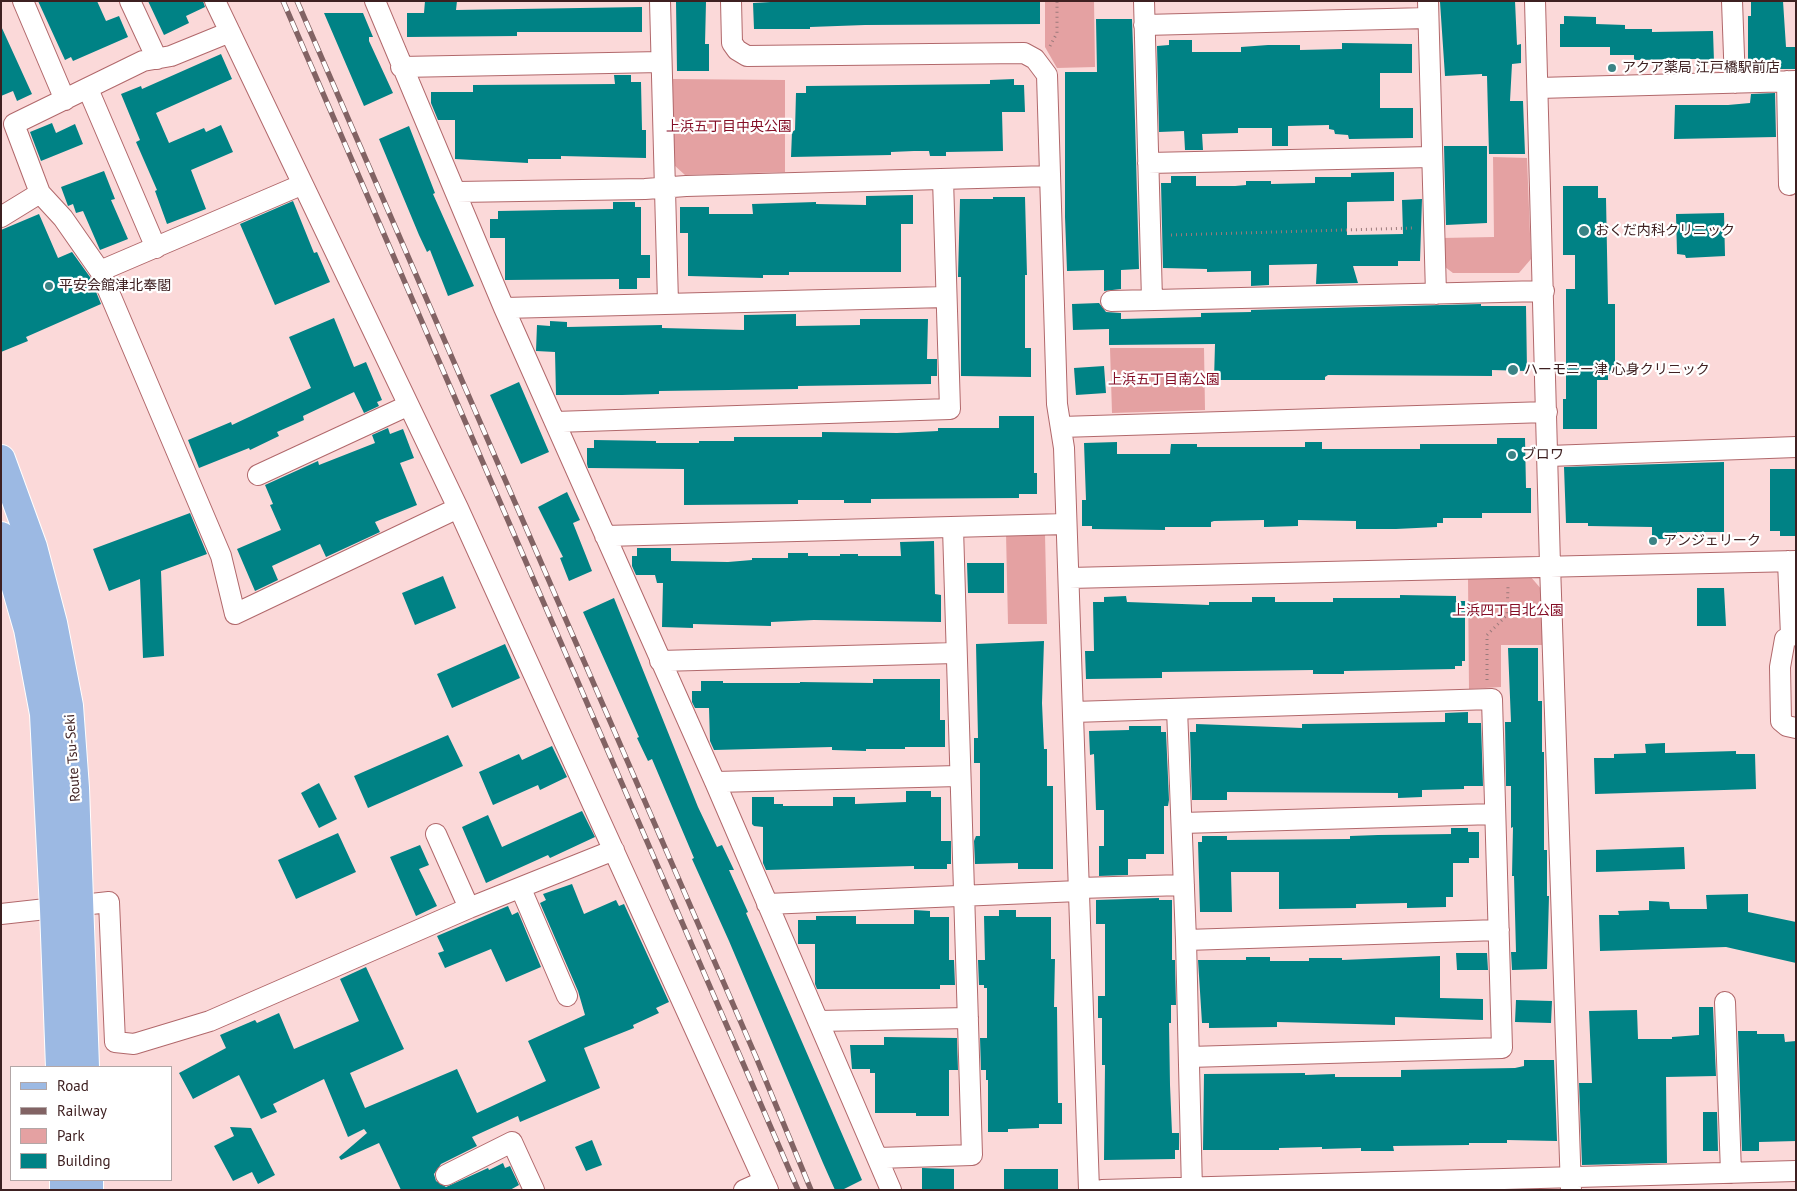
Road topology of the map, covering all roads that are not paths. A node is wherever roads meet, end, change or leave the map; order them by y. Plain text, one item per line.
1 (23, 1) edge
2 (130, 1) edge
3 (215, 1) edge
4 (375, 1) edge
5 (660, 1) edge
6 (731, 1) edge
7 (1144, 1) edge
8 (1535, 1) edge
9 (1732, 1) edge
10 (1428, 10) edge
11 (1144, 25) junction
12 (230, 32) junction
13 (157, 59) junction
14 (661, 62) junction
15 (401, 67) junction
16 (1791, 81) edge
17 (1735, 83) junction
18 (1538, 88) junction
19 (88, 89) junction
20 (66, 100) junction
21 (1432, 157) junction
22 (1148, 163) junction
23 (1050, 176) junction
24 (943, 179) junction
25 (301, 184) junction
26 (1789, 185) dead end
27 (665, 187) junction
28 (457, 192) junction
29 (40, 193) junction
30 (1, 217) edge
31 (156, 248) junction
32 (100, 271) junction
33 (1544, 291) junction
34 (1436, 294) junction
35 (946, 297) junction
36 (1152, 300) junction
37 (1110, 301) dead end
38 (668, 303) junction
39 (504, 308) junction
40 (408, 406) junction
41 (1547, 412) junction
42 (555, 422) junction
43 (1061, 427) junction
44 (1796, 447) edge
45 (1548, 456) junction
46 (1, 459) edge
47 (258, 475) dead end
48 (458, 508) junction
49 (1066, 524) junction
50 (953, 528) junction
51 (1, 536) edge
52 (605, 536) junction
53 (1792, 561) edge
54 (1550, 565) junction
55 (1069, 578) junction
56 (955, 653) junction
57 (660, 661) junction
58 (1177, 709) junction
59 (1073, 712) junction
60 (1796, 728) edge
61 (959, 776) junction
62 (715, 782) junction
63 (1494, 814) junction
64 (1182, 822) junction
65 (436, 834) dead end
66 (614, 850) junction
67 (1184, 885) junction
68 (521, 889) junction
69 (1079, 889) junction
70 (964, 896) junction
71 (767, 904) junction
72 (67, 907) junction
73 (469, 908) junction
74 (1, 914) edge
75 (1499, 930) junction
76 (1186, 940) junction
77 (567, 996) dead end
78 (1725, 1002) dead end
79 (968, 1018) junction
80 (818, 1021) junction
81 (1189, 1056) junction
82 (60, 1066) edge
83 (85, 1066) edge
84 (878, 1158) junction
85 (1796, 1171) edge
86 (1731, 1173) junction
87 (446, 1175) dead end
88 (1571, 1184) edge
89 (766, 1185) edge
90 (1192, 1189) edge
91 (534, 1190) edge
92 (744, 1190) edge
93 (890, 1190) edge
94 (1089, 1190) edge
95 (1102, 1190) edge

1 - 20 street
2 - 13 street
3 - 12 street
4 - 15 street
5 - 14 street
6 - 23 street
7 - 11 street
8 - 18 street
9 - 17 street
10 - 11 street
10 - 21 street
11 - 22 street
12 - 13 street
12 - 25 street
13 - 19 street
14 - 15 street
14 - 27 street
15 - 28 street
16 - 17 street
16 - 26 street
17 - 18 street
18 - 33 street
19 - 20 street
19 - 31 street
20 - 29 street
21 - 22 street
21 - 34 street
22 - 36 street
23 - 24 street
23 - 43 street
24 - 27 street
24 - 35 street
25 - 31 street
25 - 40 street
27 - 28 street
27 - 38 street
28 - 39 street
29 - 30 street
29 - 32 street
31 - 32 street
32 - 48 street
33 - 34 street
33 - 41 street
34 - 36 street
35 - 38 street
35 - 42 street
36 - 37 street
38 - 39 street
39 - 42 street
40 - 47 street
40 - 48 street
41 - 43 street
41 - 45 street
42 - 52 street
43 - 49 street
44 - 45 street
45 - 54 street
46 - 72 main road, Route Tsu-Seki
48 - 66 street
49 - 50 street
49 - 55 street
50 - 52 street
50 - 56 street
51 - 72 main road, Route Tsu-Seki
52 - 57 street
53 - 54 street
53 - 60 street
54 - 55 street
54 - 88 street
55 - 59 street
56 - 57 street
56 - 61 street
57 - 62 street
58 - 59 street
58 - 63 street
58 - 64 street
59 - 69 street
61 - 62 street
61 - 70 street
62 - 71 street
63 - 64 street
63 - 75 street
64 - 67 street
65 - 73 street
66 - 68 street
66 - 89 street
67 - 69 street
67 - 76 street
68 - 73 street
68 - 77 street
69 - 70 street
69 - 94 street
70 - 71 street
70 - 79 street
71 - 80 street
72 - 73 street
72 - 74 street
72 - 82 main road, Route Tsu-Seki
72 - 83 main road, Route Tsu-Seki
75 - 76 street
75 - 81 street
76 - 81 street
78 - 86 street
79 - 80 street
79 - 84 street
80 - 84 street
81 - 90 street
84 - 93 street
85 - 86 street
86 - 88 street
87 - 91 street
88 - 90 street
89 - 92 street
90 - 95 street

